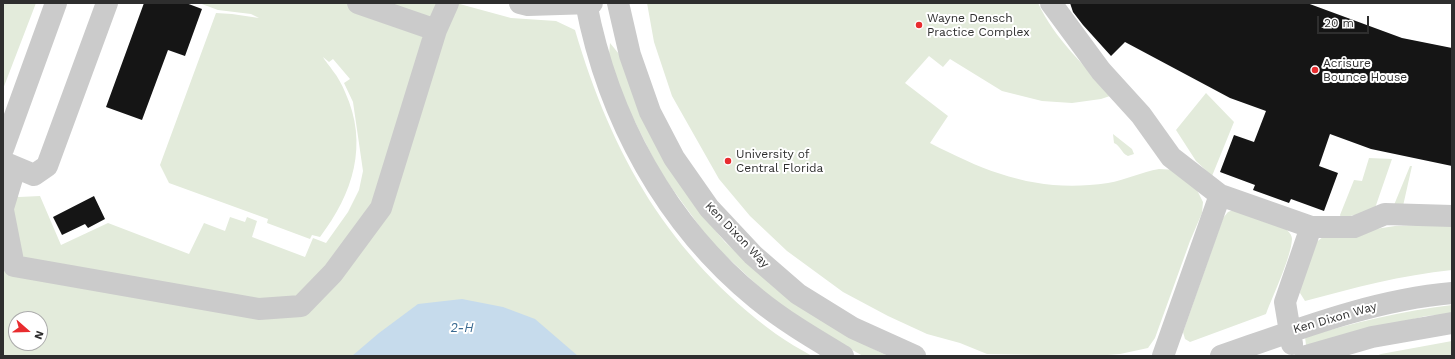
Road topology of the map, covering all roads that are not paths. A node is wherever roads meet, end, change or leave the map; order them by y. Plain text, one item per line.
1 (56, 3) edge
2 (107, 3) edge
3 (358, 3) edge
4 (448, 3) edge
5 (520, 3) edge
6 (588, 3) edge
7 (618, 3) edge
8 (1052, 3) edge
9 (436, 30) junction
10 (3, 149) edge
11 (9, 165) edge
12 (1220, 195) junction
13 (3, 209) edge
14 (1452, 216) edge
15 (1311, 227) junction
16 (1452, 293) edge
17 (1452, 323) edge
18 (1290, 331) junction
19 (843, 356) edge
20 (914, 356) edge
21 (1163, 356) edge
22 (1221, 356) edge
23 (1295, 356) edge
24 (1306, 356) edge

1 - 10 street
2 - 11 street
3 - 9 street
4 - 9 street
5 - 6 street
6 - 19 street
7 - 20 street, Ken Dixon Way
8 - 12 street
9 - 13 street
11 - 13 street
12 - 15 street
12 - 21 street
14 - 15 street
15 - 18 street
16 - 18 street, Ken Dixon Way
17 - 24 street
18 - 22 street, Ken Dixon Way
18 - 23 street

